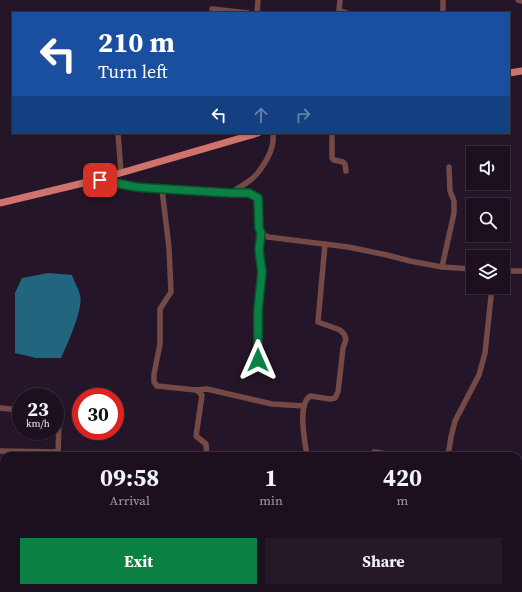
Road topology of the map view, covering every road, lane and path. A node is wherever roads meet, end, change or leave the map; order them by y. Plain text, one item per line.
1 (258, 0) edge
2 (340, 0) edge
3 (443, 0) edge
4 (518, 0) edge
5 (522, 1) edge
6 (212, 9) dead end
7 (239, 12) edge
8 (258, 12) edge
9 (343, 12) edge
10 (444, 12) edge
11 (522, 71) edge
12 (510, 73) edge
13 (118, 134) edge
14 (255, 134) edge
15 (273, 134) edge
16 (332, 134) edge
17 (449, 167) dead end
18 (346, 171) dead end
19 (121, 173) junction
20 (100, 180) junction
21 (162, 189) junction
22 (230, 193) junction
23 (0, 203) edge
24 (261, 233) junction
25 (325, 244) junction
26 (442, 267) junction
27 (466, 269) edge
28 (510, 271) edge
29 (522, 271) edge
30 (491, 294) edge
31 (258, 360) dead end
32 (196, 390) junction
33 (304, 406) junction
34 (0, 408) edge
35 (12, 409) edge
36 (58, 440) edge
37 (0, 451) edge
38 (19, 452) edge
39 (58, 452) edge
40 (207, 452) edge
41 (307, 452) edge
42 (448, 452) edge

1 - 8 street
2 - 9 street
3 - 10 street
4 - 5 street
6 - 7 street
11 - 12 main road
13 - 19 street
14 - 19 main road
15 - 22 street
16 - 18 street
17 - 26 street
19 - 20 main road
20 - 21 street
20 - 23 main road
21 - 22 street
21 - 32 street
22 - 24 street
24 - 25 street
24 - 31 street
25 - 26 street
25 - 33 street
26 - 27 street
28 - 29 street
30 - 42 street
32 - 33 street
32 - 40 street
33 - 41 street
34 - 35 street
36 - 39 street
37 - 38 street

